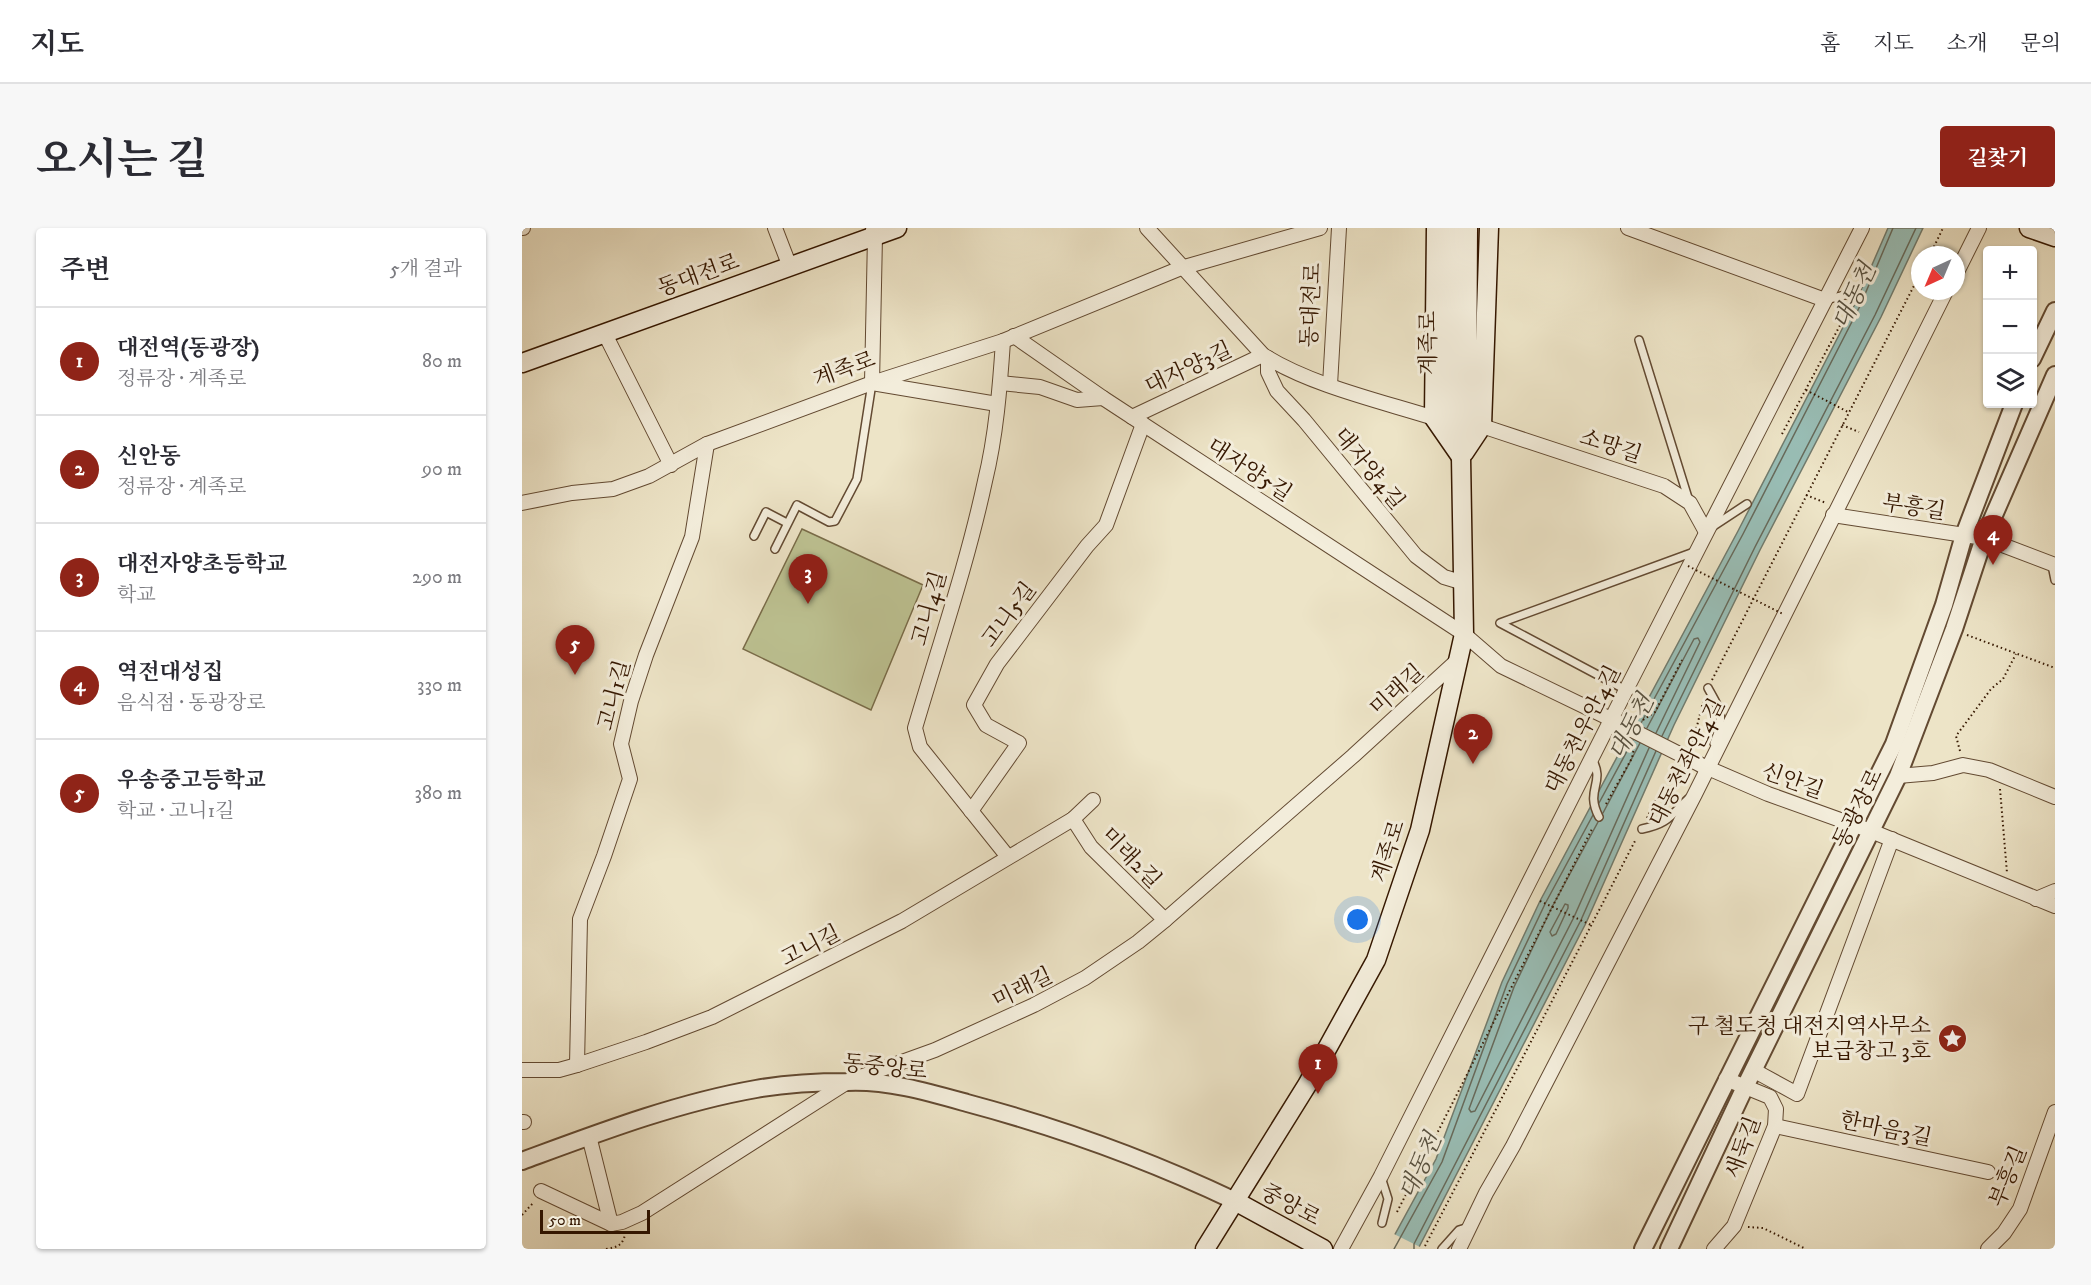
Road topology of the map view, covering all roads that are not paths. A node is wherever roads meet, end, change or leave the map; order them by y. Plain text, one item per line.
1 (775, 228) edge
2 (897, 228) edge
3 (1147, 228) edge
4 (1320, 228) edge
5 (1339, 228) edge
6 (1436, 228) edge
7 (1450, 228) edge
8 (1468, 228) edge
9 (1489, 228) edge
10 (1628, 228) edge
11 (1862, 228) edge
12 (1979, 228) edge
13 (2029, 228) edge
14 (874, 232) edge
15 (2055, 237) edge
16 (1973, 243) junction
17 (1965, 250) edge
18 (1965, 258) edge
19 (790, 267) junction
20 (1181, 268) junction
21 (1857, 292) dead end
22 (1825, 300) junction
23 (1942, 300) edge
24 (2055, 311) edge
25 (605, 334) junction
26 (1009, 338) junction
27 (1639, 340) dead end
28 (2034, 354) edge
29 (1265, 357) junction
30 (522, 363) edge
31 (2055, 375) edge
32 (872, 382) junction
33 (1000, 383) junction
34 (1330, 385) junction
35 (1103, 398) junction
36 (997, 404) junction
37 (2012, 408) edge
38 (1434, 418) junction
39 (1137, 420) junction
40 (1482, 426) junction
41 (707, 444) junction
42 (1461, 457) junction
43 (670, 465) junction
44 (522, 503) edge
45 (1690, 503) junction
46 (1747, 504) dead end
47 (1833, 515) junction
48 (787, 523) junction
49 (1707, 531) junction
50 (1964, 535) junction
51 (754, 536) dead end
52 (1984, 538) junction
53 (775, 549) dead end
54 (1696, 551) junction
55 (2053, 564) edge
56 (2055, 580) edge
57 (1464, 583) junction
58 (1464, 634) junction
59 (1459, 659) junction
60 (1708, 688) road end
61 (1626, 690) junction
62 (1616, 721) junction
63 (1591, 757) junction
64 (1704, 767) junction
65 (1899, 776) junction
66 (1695, 794) junction
67 (2055, 797) edge
68 (1093, 800) dead end
69 (971, 811) junction
70 (1599, 816) road end
71 (1073, 819) junction
72 (1854, 825) junction
73 (1642, 829) road end
74 (1871, 831) junction
75 (1892, 839) junction
76 (1008, 857) junction
77 (2055, 891) edge
78 (2036, 899) junction
79 (2055, 906) edge
80 (1165, 920) junction
81 (577, 1065) junction
82 (522, 1070) edge
83 (1753, 1070) junction
84 (1726, 1079) junction
85 (849, 1081) junction
86 (1745, 1087) junction
87 (2055, 1112) edge
88 (1775, 1126) junction
89 (589, 1136) junction
90 (522, 1161) edge
91 (1988, 1172) dead end
92 (1381, 1176) junction
93 (541, 1191) road end
94 (1235, 1201) junction
95 (1382, 1223) dead end
96 (611, 1224) junction
97 (1469, 1227) junction
98 (1205, 1249) edge
99 (1323, 1249) edge
100 (1341, 1249) edge
101 (1442, 1249) edge
102 (1459, 1249) edge
103 (1643, 1249) edge
104 (1670, 1249) edge
105 (1714, 1249) edge
106 (1988, 1249) edge

1 - 19 street
2 - 14 main road, 동대전로
3 - 20 street
4 - 20 street, 계족로
5 - 34 street, 동대전로
6 - 38 main road
7 - 42 main road, 계족로
8 - 42 main road, 계족로
9 - 40 main road
10 - 22 street
11 - 22 street, 대동천우안4길
12 - 16 street
13 - 15 main road
14 - 19 main road, 동대전로
14 - 32 street
16 - 17 lane
16 - 18 street
19 - 25 main road, 동대전로
20 - 26 street, 계족로
20 - 29 street
21 - 22 lane
22 - 49 street, 대동천우안4길
23 - 47 street, 대동천좌안4길
24 - 28 street
25 - 30 main road, 동대전로
25 - 43 street
26 - 32 street, 계족로
26 - 33 street, 고니4길
26 - 35 street, 대자양5길
27 - 45 lane
29 - 34 street
29 - 39 street, 대자양3길
29 - 57 street, 대자양4길
31 - 52 street, 동광장로
32 - 36 street
32 - 41 street, 계족로
32 - 48 lane
33 - 35 street
33 - 36 street, 고니4길
34 - 38 street
35 - 39 street, 대자양5길
36 - 69 street, 고니4길
37 - 50 street, 동광장로
38 - 42 main road
39 - 58 street, 대자양5길
39 - 69 street, 고니5길
40 - 42 main road
40 - 45 street, 소망길
41 - 43 street, 계족로
41 - 81 street, 고니1길
42 - 57 main road, 계족로
43 - 44 street, 계족로
45 - 49 street, 소망길
46 - 49 lane
47 - 50 street, 부흥길
47 - 64 street, 대동천좌안4길
48 - 51 lane
48 - 53 lane
49 - 54 street, 대동천우안4길
50 - 52 street, 부흥길
50 - 72 street, 동광장로
52 - 55 street, 부흥길
52 - 65 street, 동광장로
54 - 61 street, 대동천우안4길
54 - 61 lane
55 - 56 lane
57 - 58 main road, 계족로
58 - 59 main road, 계족로
58 - 62 street
59 - 80 street, 미래길
59 - 94 main road, 계족로
60 - 64 lane
61 - 62 street, 대동천우안4길
62 - 63 street, 대동천우안4길
62 - 64 street, 신안길, bridge
63 - 70 lane
63 - 92 street, 대동천우안4길
64 - 66 street, 대동천좌안4길
64 - 72 street, 신안길
65 - 67 street
65 - 74 street, 동광장로
66 - 73 lane
66 - 97 street, 대동천좌안4길
68 - 71 street, 고니길
69 - 76 street, 고니4길
71 - 76 street, 고니길
71 - 80 street, 미래2길
72 - 74 street, 신안길
72 - 84 street, 동광장로
74 - 75 street, 신안길
74 - 83 street, 동광장로
75 - 78 street, 신안길
75 - 83 street
76 - 81 street, 고니길
77 - 78 street
78 - 79 street, 신안길
80 - 85 street, 미래길
81 - 82 street, 고니길
83 - 86 street, 동광장로
84 - 86 street, 새둑길
84 - 103 street, 동광장로
85 - 89 street, 동중앙로
85 - 94 street, 동중앙로
85 - 96 street, 미래길
86 - 88 street, 새둑길
86 - 104 street, 동광장로
87 - 106 street, 부흥길
88 - 91 street, 한마음3길
88 - 105 street, 새둑길
89 - 90 street, 동중앙로
89 - 96 street
92 - 95 lane
92 - 100 street, 대동천우안4길
93 - 96 street
94 - 98 main road, 계족로
94 - 99 main road, 중앙로
97 - 101 lane
97 - 102 street, 대동천좌안4길

